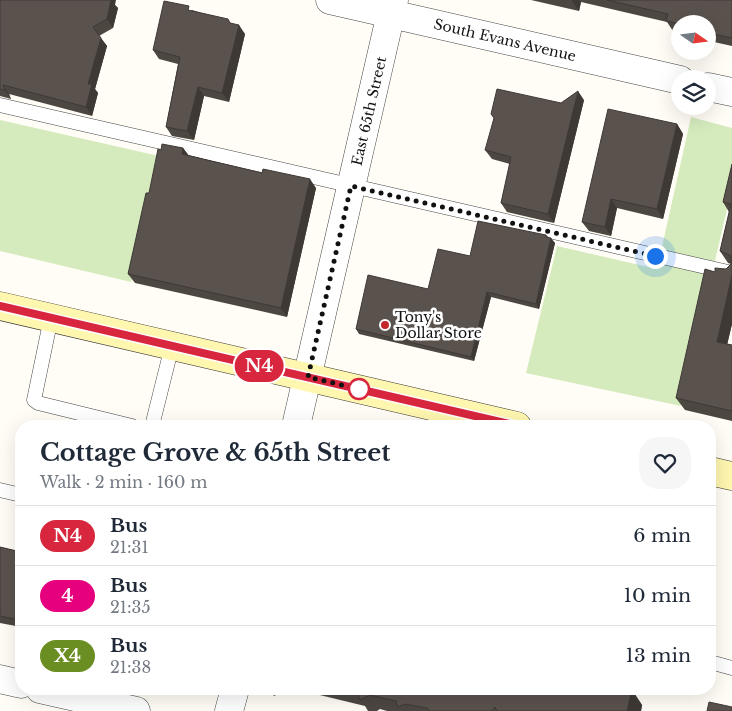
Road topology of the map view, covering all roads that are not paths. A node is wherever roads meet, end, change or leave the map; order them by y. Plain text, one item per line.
1 (330, 0) edge
2 (392, 7) edge
3 (671, 78) edge
4 (716, 89) edge
5 (732, 92) edge
6 (0, 105) edge
7 (351, 186) junction
8 (732, 273) edge
9 (0, 306) edge
10 (51, 318) junction
11 (172, 346) junction
12 (308, 377) junction
13 (107, 420) edge
14 (154, 420) edge
15 (297, 420) edge
16 (492, 420) edge
17 (716, 472) edge
18 (732, 476) edge
19 (0, 490) edge
20 (15, 494) edge
21 (716, 664) edge
22 (732, 668) edge
23 (0, 679) edge
24 (15, 683) edge
25 (66, 695) edge
26 (234, 695) edge
27 (136, 711) edge
28 (230, 711) edge

1 - 2 street, South Evans Avenue
2 - 3 street, South Evans Avenue
2 - 7 street, East 65th Street
4 - 5 street
6 - 7 lane
7 - 8 lane
7 - 12 street, East 65th Street
9 - 10 main road
10 - 11 main road
10 - 13 lane
11 - 12 main road
11 - 14 lane
12 - 15 street, East 65th Street
12 - 16 main road
17 - 18 main road
19 - 20 lane
21 - 22 lane
23 - 24 street
25 - 27 street
26 - 28 street

